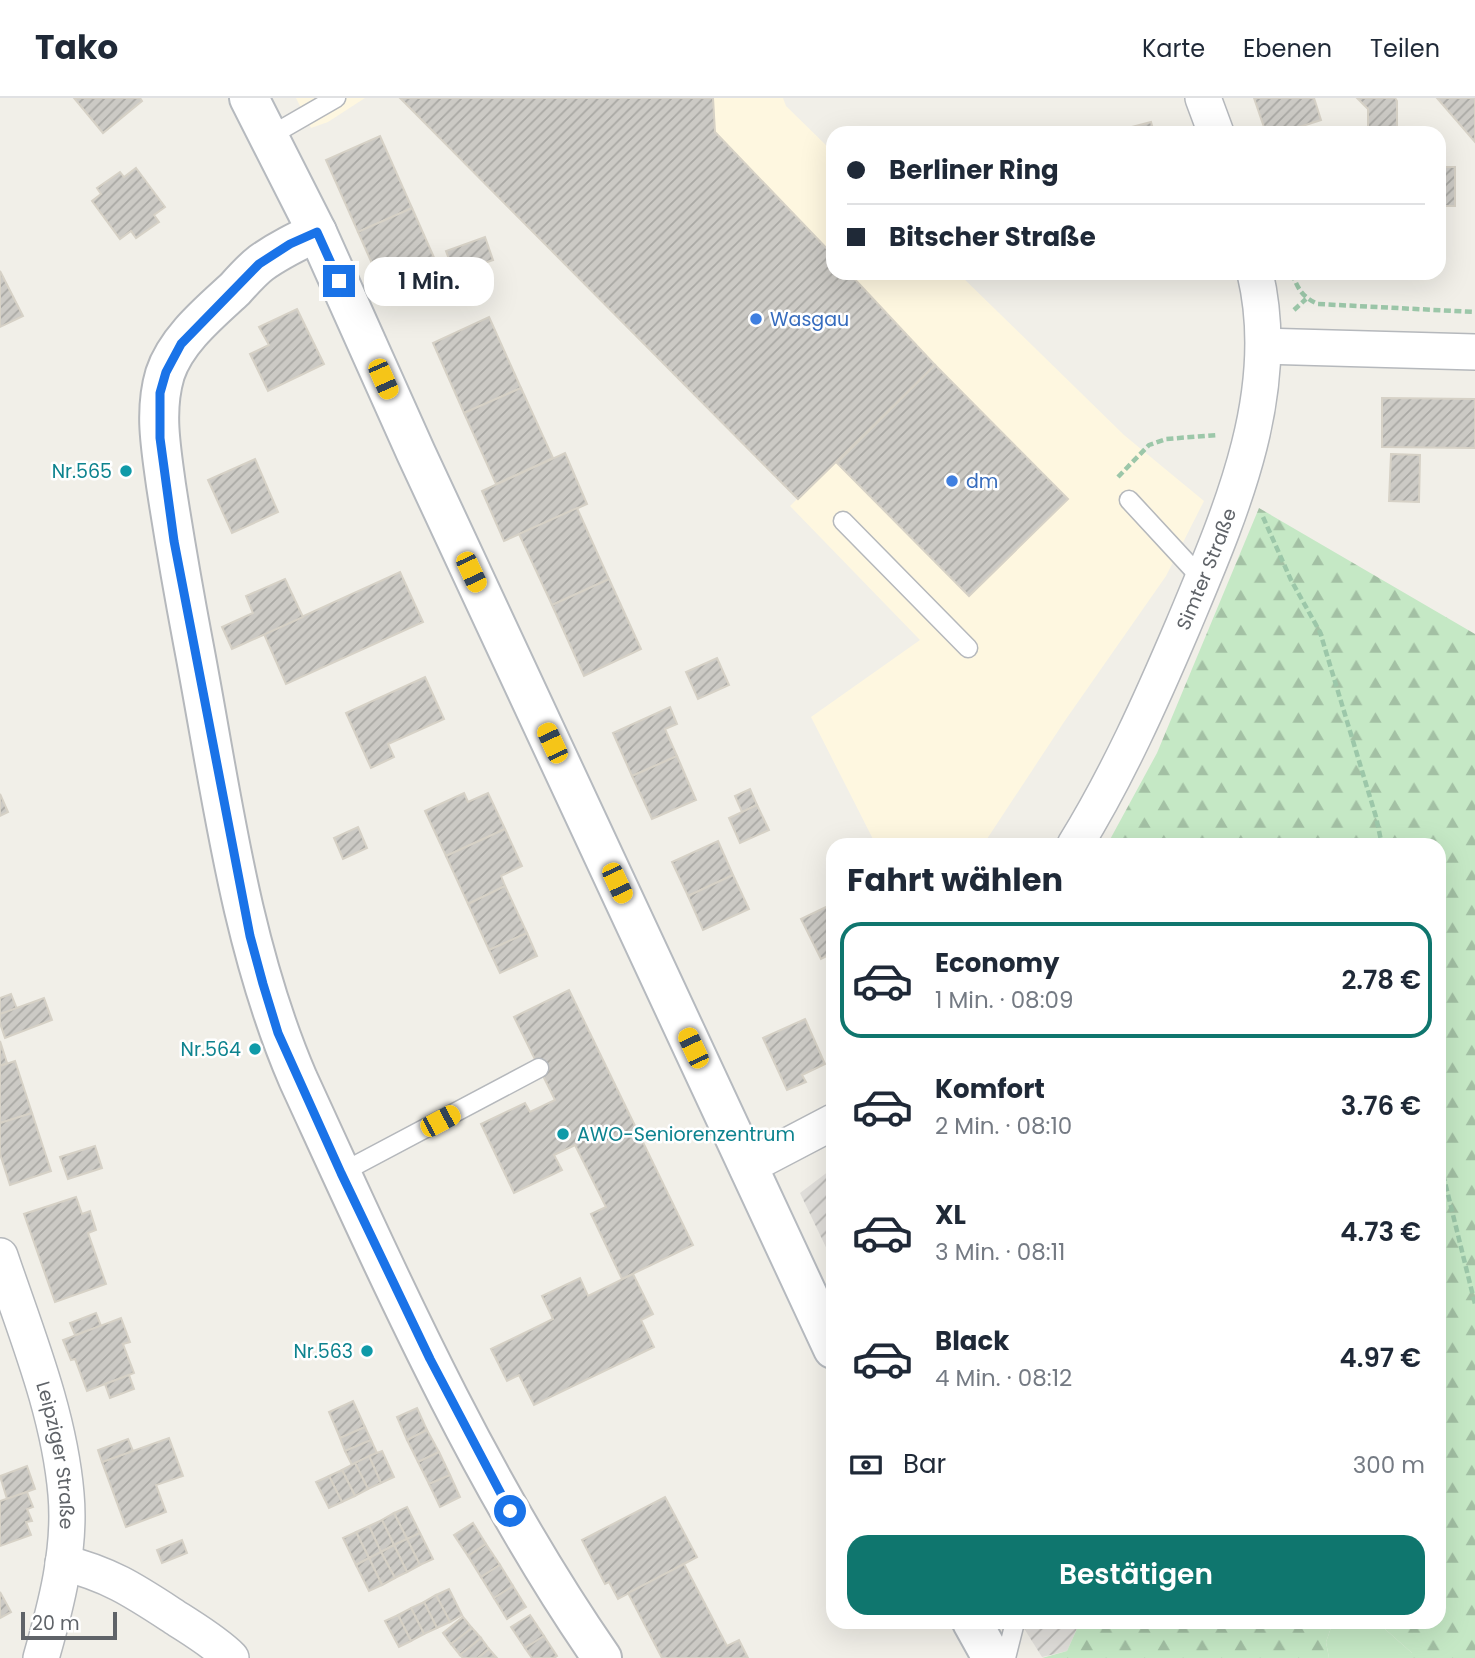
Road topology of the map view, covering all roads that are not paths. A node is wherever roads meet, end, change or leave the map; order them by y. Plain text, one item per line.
1 (249, 98) edge
2 (336, 98) edge
3 (1203, 98) edge
4 (1213, 126) edge
5 (270, 136) junction
6 (317, 232) junction
7 (1257, 280) edge
8 (1264, 346) junction
9 (1475, 352) edge
10 (1129, 500) dead end
11 (843, 521) dead end
12 (1202, 579) junction
13 (968, 648) dead end
14 (1079, 838) edge
15 (539, 1068) dead end
16 (826, 1126) edge
17 (747, 1167) junction
18 (341, 1173) junction
19 (0, 1256) edge
20 (826, 1334) edge
21 (63, 1563) junction
22 (976, 1629) edge
23 (1014, 1629) edge
24 (41, 1658) edge
25 (231, 1658) edge
26 (602, 1658) edge
27 (992, 1658) edge
28 (1006, 1658) edge

1 - 5 street
2 - 5 lane
3 - 4 street
5 - 6 street
6 - 17 street
6 - 18 street
7 - 8 street, Simter Straße
8 - 9 street
8 - 12 street, Simter Straße
10 - 12 lane
11 - 13 lane
12 - 14 street, Simter Straße
15 - 18 lane
16 - 17 street
17 - 20 street
18 - 26 street
19 - 21 street, Leipziger Straße
21 - 24 street, Leipziger Straße
21 - 25 street
22 - 27 street
23 - 28 lane

